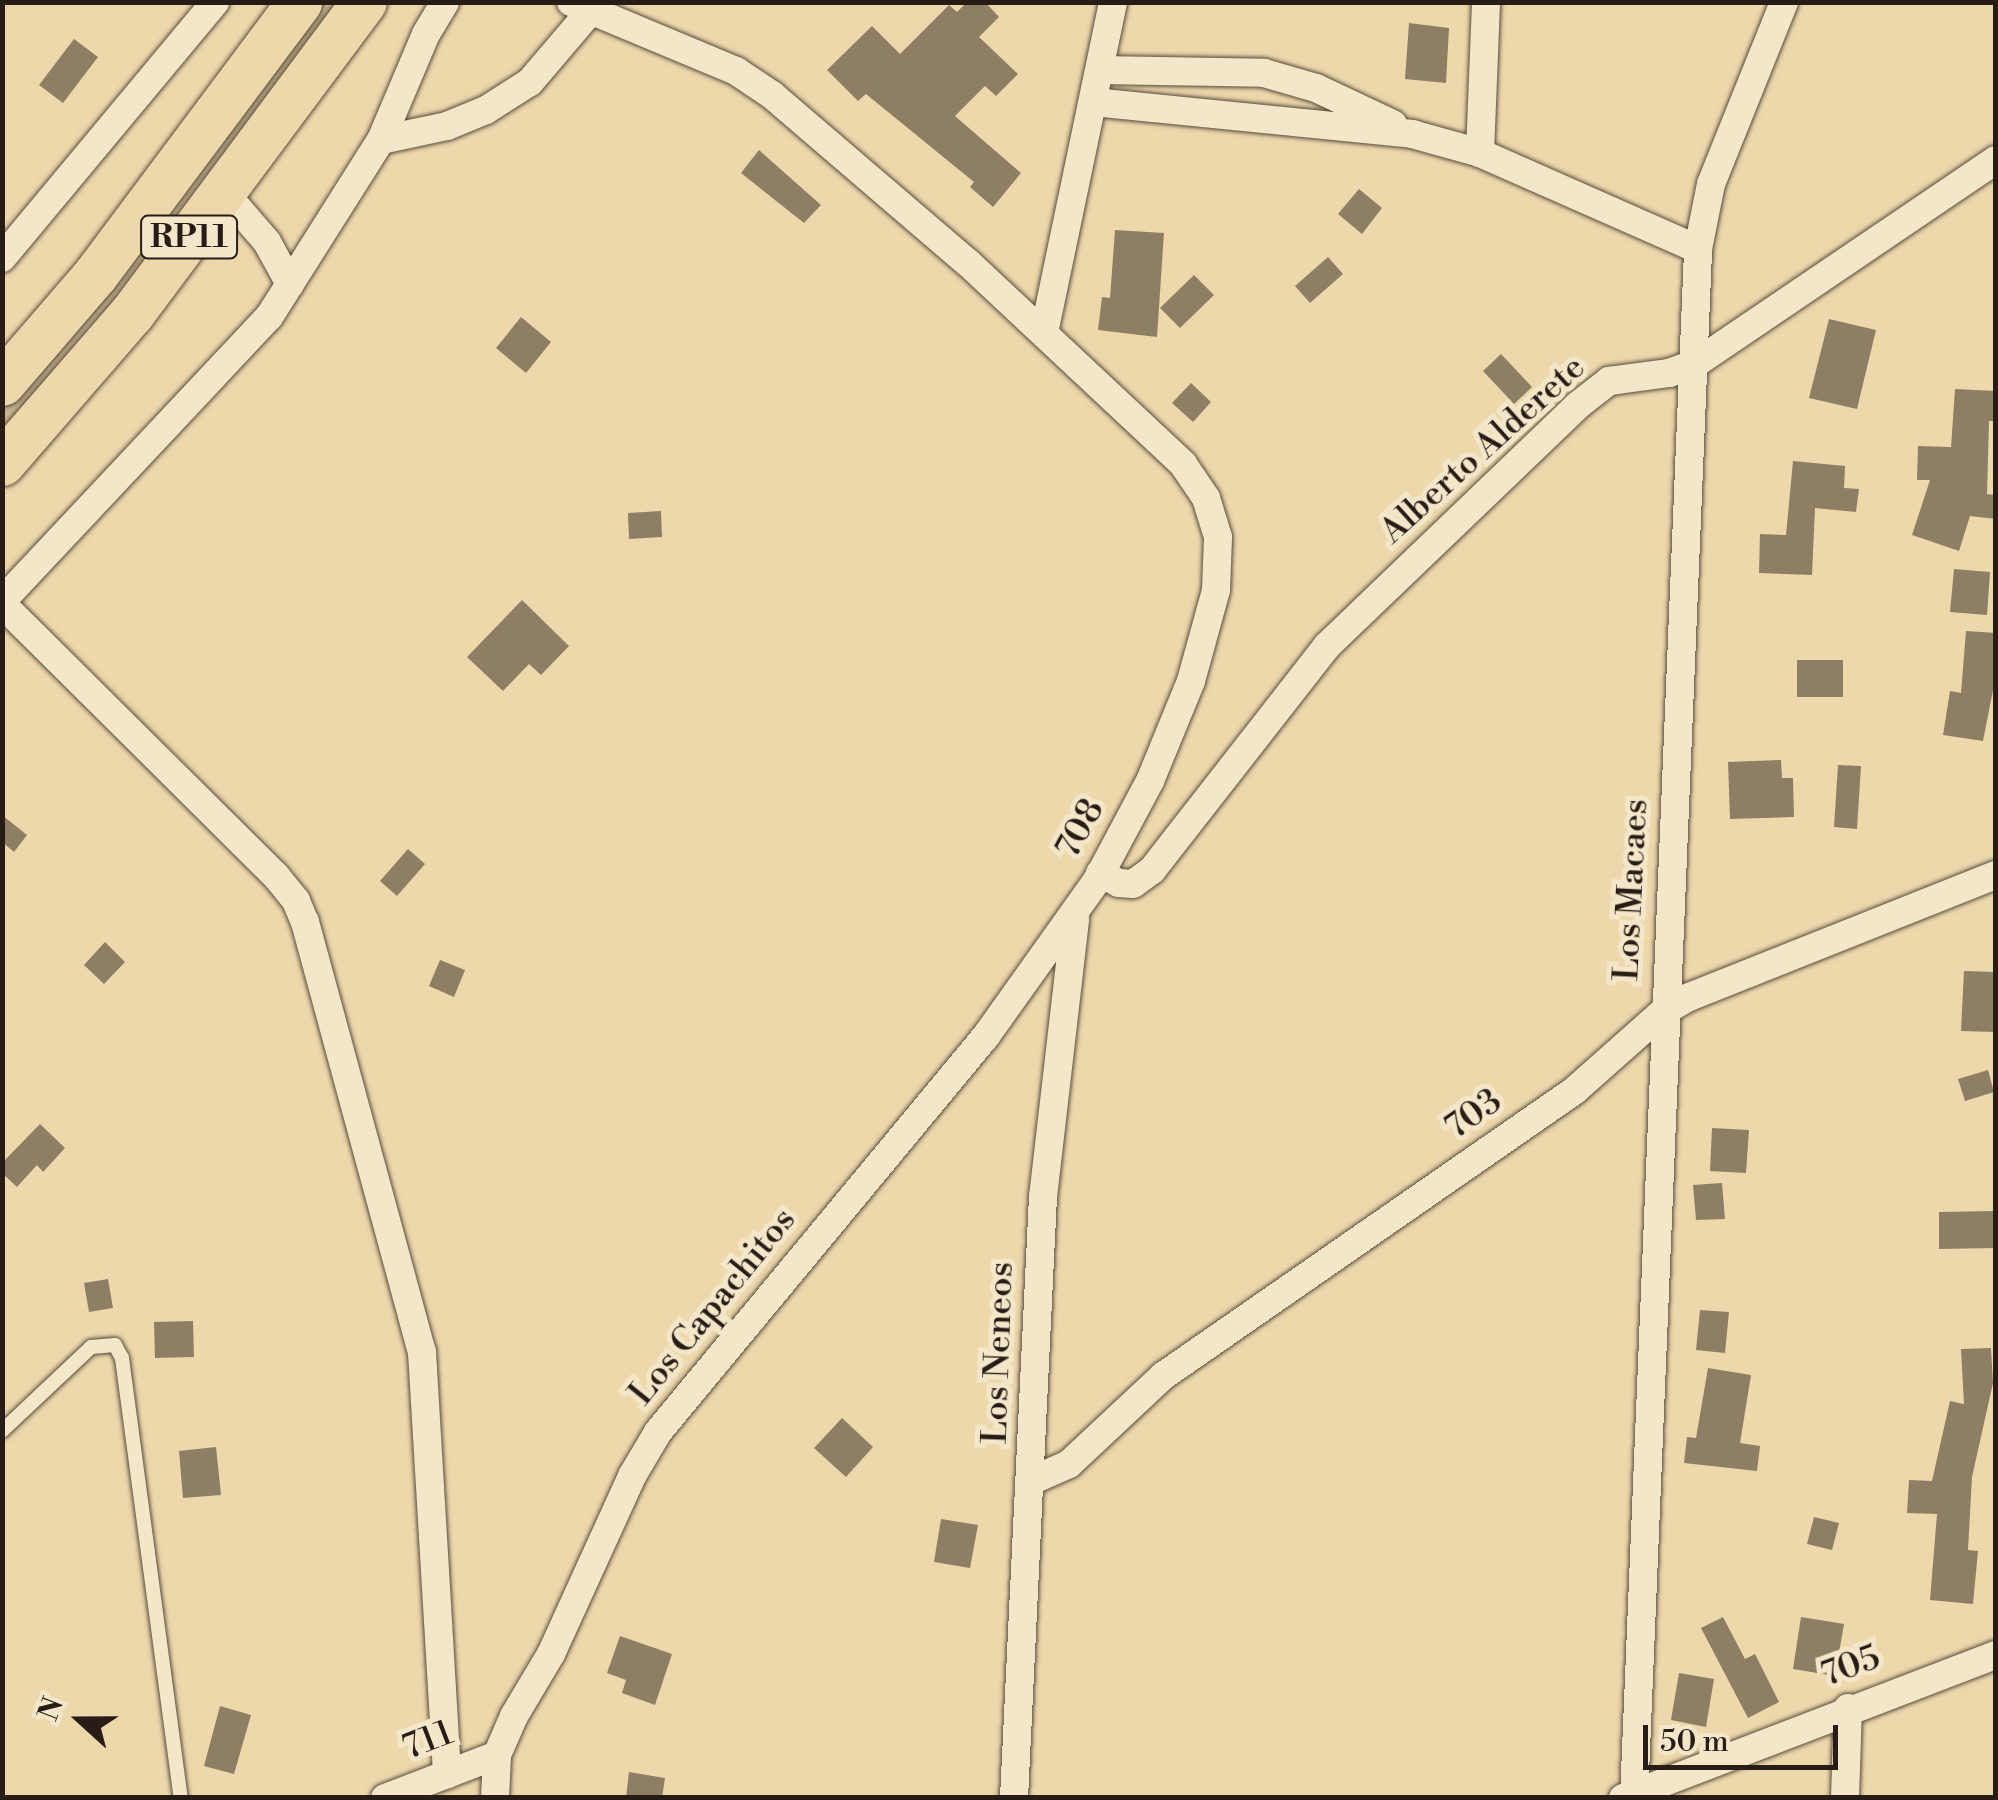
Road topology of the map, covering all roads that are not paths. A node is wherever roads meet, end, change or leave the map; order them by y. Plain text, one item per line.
1 (216, 2) edge
2 (300, 2) edge
3 (364, 2) edge
4 (445, 2) edge
5 (1112, 2) edge
6 (1486, 2) edge
7 (1784, 2) edge
8 (586, 5) edge
9 (1100, 70) junction
10 (1093, 102) junction
11 (1412, 134) junction
12 (381, 140) junction
13 (1480, 153) junction
14 (1996, 160) edge
15 (223, 191) junction
16 (1698, 249) junction
17 (2, 258) edge
18 (290, 284) junction
19 (1044, 333) junction
20 (1696, 363) junction
21 (2, 383) edge
22 (2, 463) edge
23 (2, 603) edge
24 (1100, 874) junction
25 (1996, 875) edge
26 (1075, 912) junction
27 (1663, 1012) junction
28 (2, 1432) edge
29 (1032, 1481) junction
30 (1996, 1654) edge
31 (1848, 1708) junction
32 (497, 1755) junction
33 (446, 1774) junction
34 (1630, 1796) edge
35 (181, 1798) edge
36 (385, 1798) edge
37 (494, 1798) edge
38 (1014, 1798) edge
39 (1845, 1798) edge

1 - 17 street
2 - 21 main road, RP11
3 - 15 main road, RP11
4 - 12 street
5 - 9 street
6 - 13 street
7 - 16 street, Los Macaes
8 - 12 street
8 - 19 street, 708
9 - 10 street
9 - 11 street
10 - 11 street
10 - 19 street
11 - 13 street
12 - 18 street
13 - 16 street
14 - 20 street, Alberto Alderete
15 - 18 street
15 - 22 main road, RP11
16 - 20 street, Los Macaes
18 - 23 street
19 - 24 street, 708
20 - 24 street, Alberto Alderete
20 - 27 street, Los Macaes
23 - 33 street
24 - 26 street, 708
25 - 27 street, 703
26 - 29 street, Los Neneos
26 - 32 street, Los Capachitos
27 - 29 street, 703
27 - 34 street, Los Macaes
28 - 35 lane
29 - 38 street, Los Neneos
30 - 31 street, 705
31 - 34 street, 705
31 - 39 street
32 - 33 street, 711
32 - 37 street, Los Capachitos
33 - 36 street, 711

